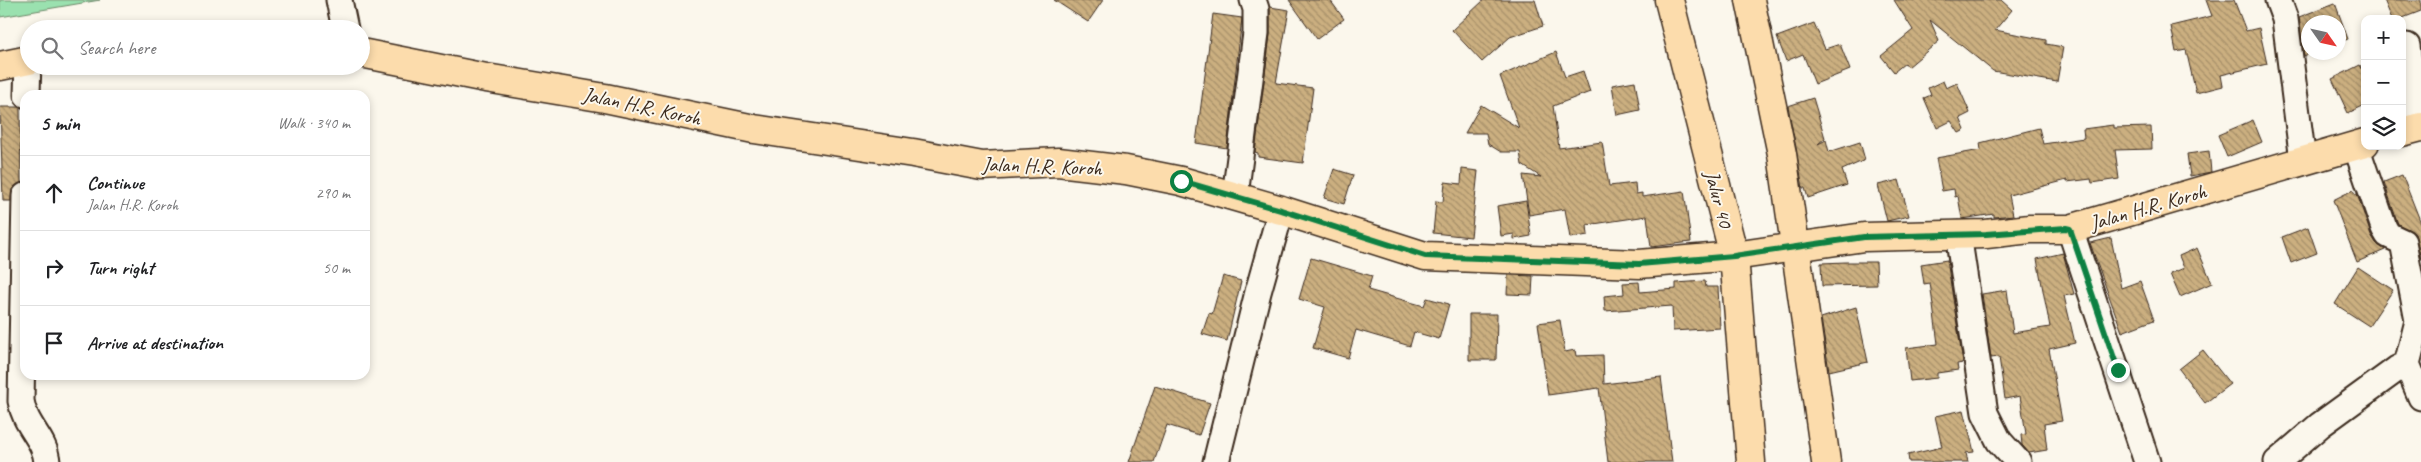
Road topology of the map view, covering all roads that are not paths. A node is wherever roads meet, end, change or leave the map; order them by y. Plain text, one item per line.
1 (339, 0) edge
2 (1253, 0) edge
3 (1669, 0) edge
4 (1750, 0) edge
5 (2278, 0) edge
6 (343, 20) edge
7 (2407, 46) dead end
8 (370, 55) edge
9 (20, 62) edge
10 (0, 66) edge
11 (28, 75) edge
12 (28, 90) edge
13 (2414, 129) edge
14 (2361, 144) edge
15 (2363, 150) edge
16 (2303, 161) junction
17 (1235, 196) junction
18 (1281, 210) junction
19 (2070, 229) junction
20 (1958, 234) junction
21 (1794, 248) junction
22 (1734, 256) junction
23 (2407, 364) junction
24 (22, 380) edge
25 (2421, 397) edge
26 (47, 462) edge
27 (1216, 462) edge
28 (1751, 462) edge
29 (1826, 462) edge
30 (2018, 462) edge
31 (2146, 462) edge
32 (2277, 462) edge

1 - 6 street
2 - 17 street
3 - 22 main road, Jalur 40
4 - 21 main road
5 - 16 street
7 - 13 street
8 - 17 main road, Jalan H.R. Koroh
9 - 10 main road
11 - 12 street
14 - 16 main road, Jalan H.R. Koroh
15 - 23 street
16 - 19 main road, Jalan H.R. Koroh
17 - 18 main road, Jalan H.R. Koroh
18 - 22 main road, Jalan H.R. Koroh
18 - 27 street
19 - 20 main road, Jalan H.R. Koroh
19 - 31 street
20 - 21 main road, Jalan H.R. Koroh
20 - 30 street
21 - 22 main road, Jalan H.R. Koroh
21 - 29 main road
22 - 28 main road, Jalur 40
23 - 25 street
23 - 32 street
24 - 26 street

